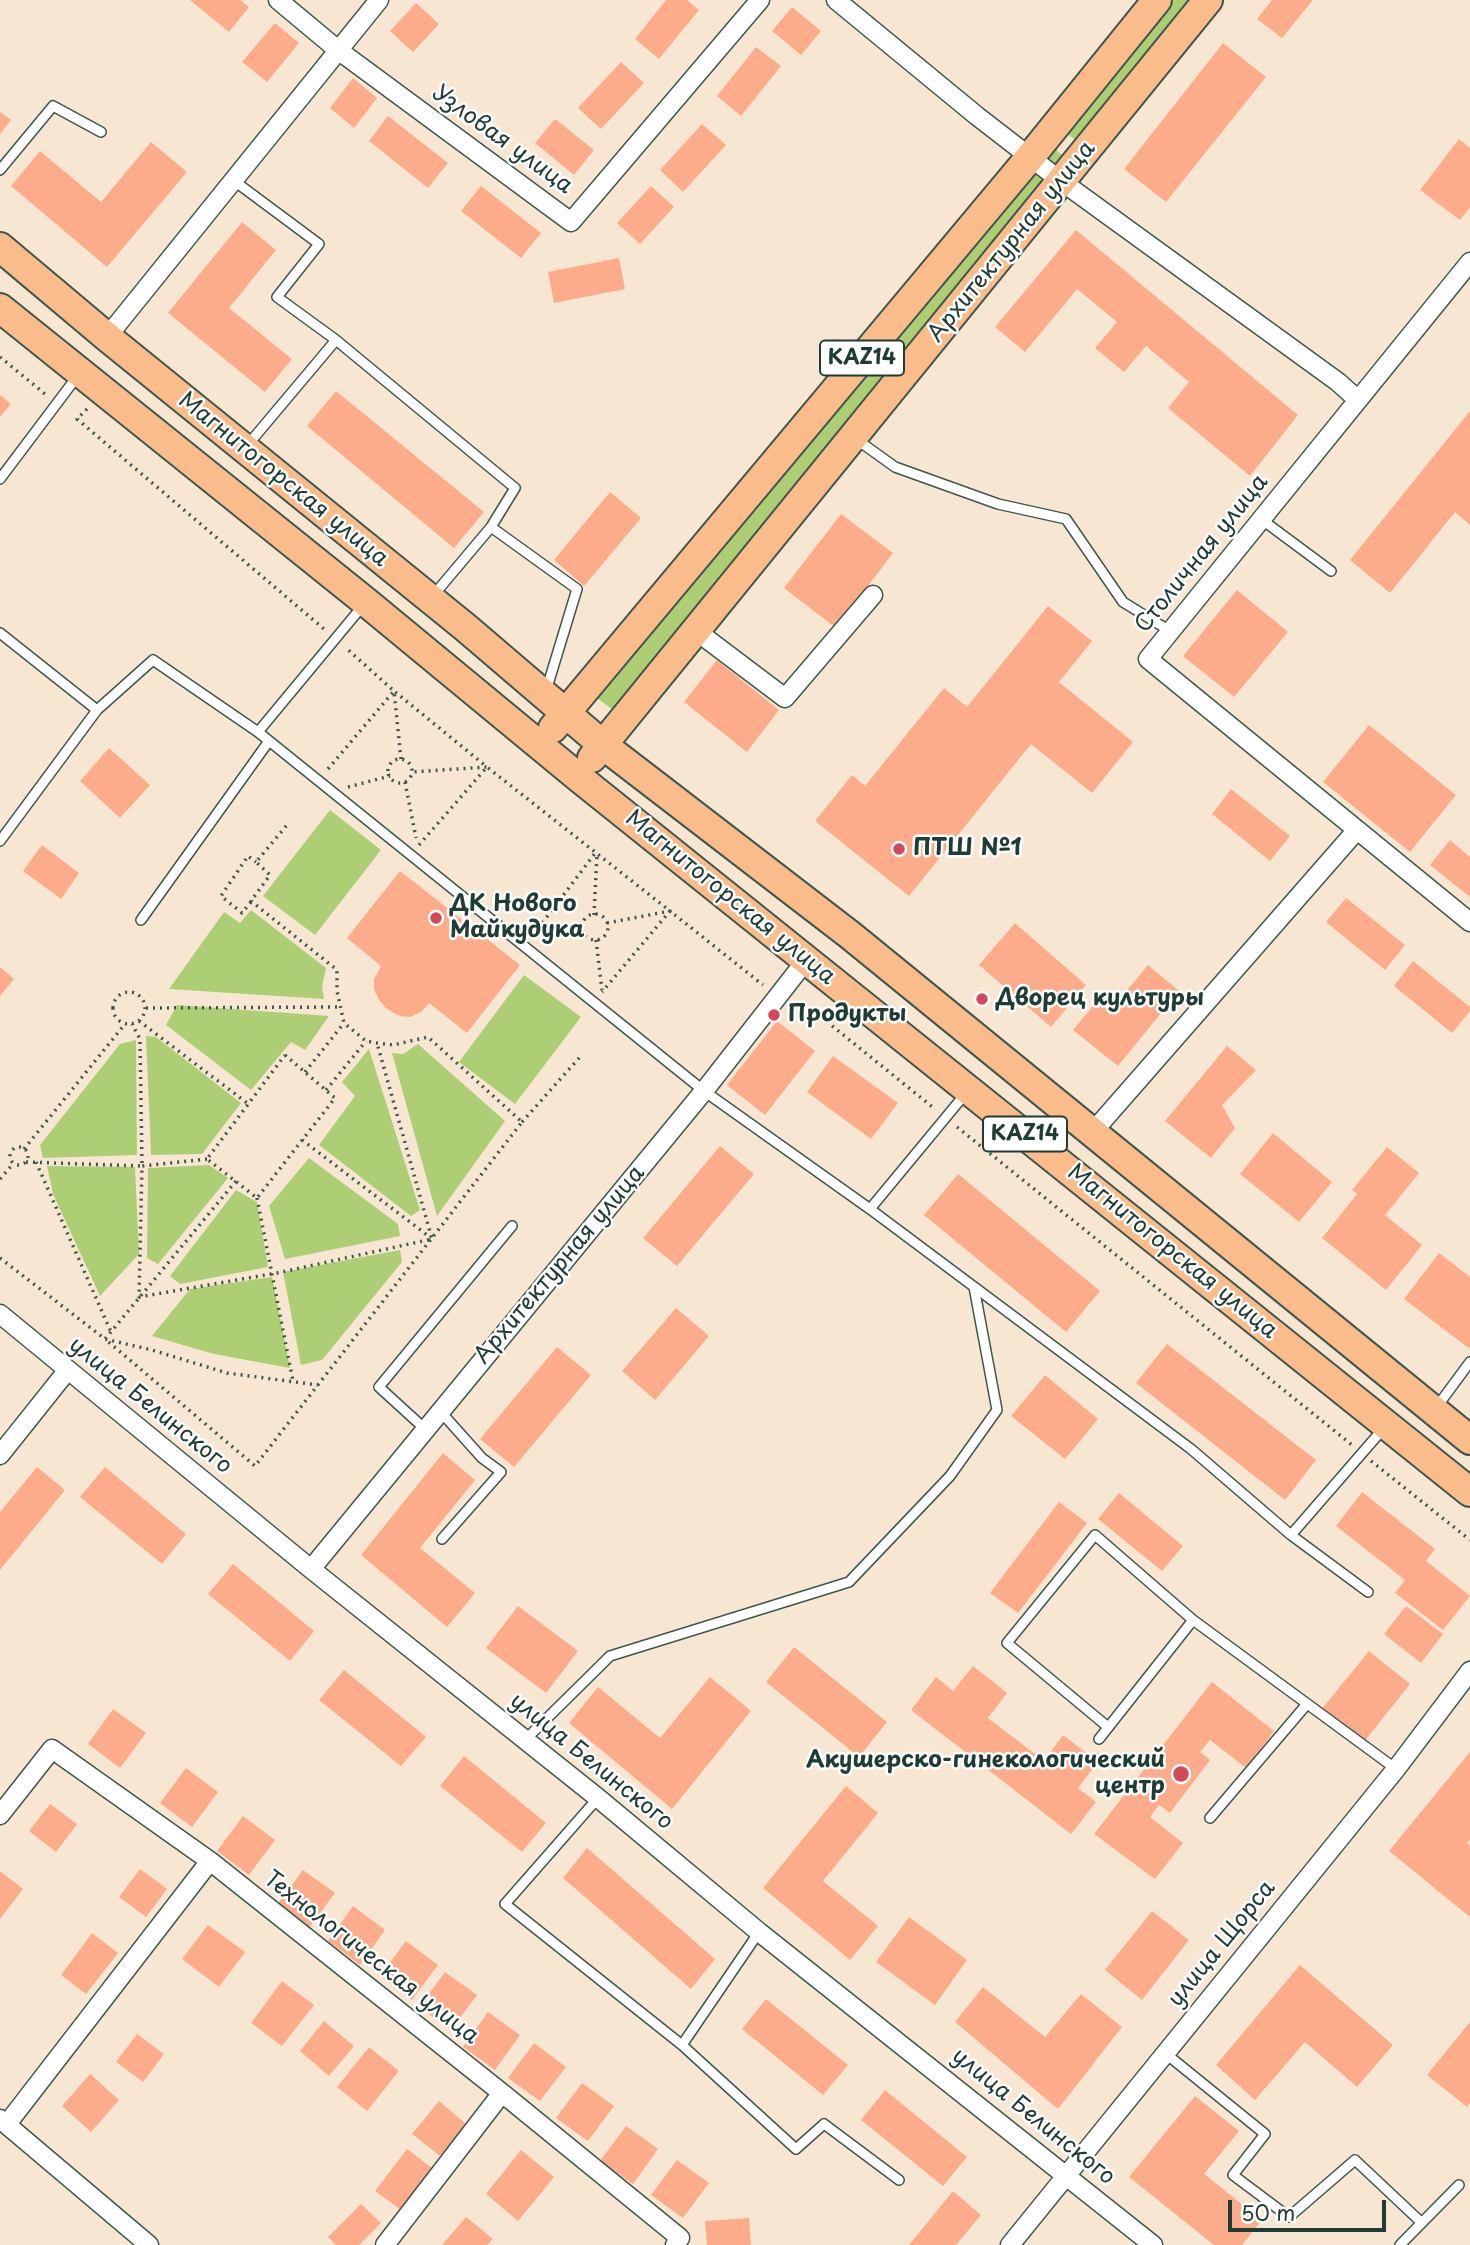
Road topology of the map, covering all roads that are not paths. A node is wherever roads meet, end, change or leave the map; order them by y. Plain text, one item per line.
1 (278, 0) edge
2 (379, 0) edge
3 (760, 0) edge
4 (836, 0) edge
5 (1157, 0) edge
6 (1208, 0) edge
7 (338, 50) junction
8 (102, 132) dead end
9 (1031, 156) junction
10 (0, 170) edge
11 (233, 180) junction
12 (1061, 181) junction
13 (0, 247) edge
14 (1470, 262) edge
15 (0, 308) edge
16 (107, 337) junction
17 (335, 340) junction
18 (80, 373) junction
19 (1358, 400) junction
20 (853, 437) junction
21 (245, 448) junction
22 (0, 479) edge
23 (1261, 519) junction
24 (491, 527) junction
25 (1331, 571) dead end
26 (873, 595) dead end
27 (431, 599) junction
28 (366, 602) junction
29 (695, 630) junction
30 (1170, 631) junction
31 (0, 632) edge
32 (555, 705) junction
33 (97, 710) junction
34 (258, 732) junction
35 (269, 741) junction
36 (540, 743) junction
37 (603, 745) junction
38 (578, 777) junction
39 (1356, 831) junction
40 (0, 841) edge
41 (141, 920) dead end
42 (1470, 922) edge
43 (807, 959) junction
44 (969, 1089) junction
45 (704, 1091) junction
46 (1091, 1134) junction
47 (870, 1209) junction
48 (512, 1226) dead end
49 (974, 1287) junction
50 (0, 1314) edge
51 (1470, 1362) edge
52 (67, 1371) junction
53 (440, 1411) junction
54 (1434, 1411) junction
55 (1386, 1425) junction
56 (425, 1429) junction
57 (1470, 1440) edge
58 (0, 1455) edge
59 (1470, 1492) edge
60 (1291, 1535) junction
61 (442, 1539) dead end
62 (312, 1569) junction
63 (1368, 1592) dead end
64 (1193, 1620) junction
65 (1470, 1671) edge
66 (1307, 1704) junction
67 (1108, 1727) junction
68 (1099, 1738) dead end
69 (525, 1740) junction
70 (1396, 1769) junction
71 (598, 1798) junction
72 (0, 1815) edge
73 (1210, 1818) dead end
74 (210, 1861) junction
75 (759, 1931) junction
76 (682, 2045) junction
77 (1165, 2053) junction
78 (502, 2093) junction
79 (3, 2121) edge
80 (1066, 2175) junction
81 (899, 2179) dead end
82 (1459, 2185) dead end
83 (1422, 2223) junction
84 (149, 2245) edge
85 (385, 2245) edge
86 (675, 2245) edge
87 (1010, 2245) edge
88 (1153, 2245) edge
89 (1400, 2245) edge

1 - 7 street, Узловая улица
2 - 7 street
3 - 7 street, Узловая улица
4 - 9 street
5 - 9 main road, Архитектурная улица / KAZ14
6 - 12 main road, Архитектурная улица / KAZ14
7 - 11 street
8 - 10 lane
9 - 12 street
9 - 32 main road, Архитектурная улица / KAZ14
11 - 16 street
11 - 17 lane
12 - 19 street
12 - 20 main road, Архитектурная улица / KAZ14
13 - 16 main road, Магнитогорская улица
14 - 19 street, Столичная улица
15 - 18 main road, Магнитогорская улица
16 - 21 main road, Магнитогорская улица
17 - 21 lane
17 - 24 lane
18 - 22 lane
18 - 28 main road, Магнитогорская улица
19 - 23 street, Столичная улица
20 - 29 main road, Архитектурная улица / KAZ14
20 - 30 lane
21 - 27 main road, Магнитогорская улица
23 - 25 lane
23 - 30 street, Столичная улица
24 - 27 lane
24 - 32 lane
26 - 29 street
27 - 32 main road, Магнитогорская улица
28 - 34 lane
28 - 36 main road, Магнитогорская улица
29 - 37 main road, Архитектурная улица / KAZ14
30 - 39 street, Столичная улица
31 - 33 lane
32 - 36 main road
32 - 37 main road, Магнитогорская улица / KAZ14
33 - 34 lane
33 - 40 lane
34 - 35 lane
35 - 41 lane
35 - 45 lane
36 - 38 main road, Магнитогорская улица / KAZ14
37 - 38 main road
37 - 46 main road, Магнитогорская улица / KAZ14
38 - 43 main road, Магнитогорская улица / KAZ14
39 - 42 street, Столичная улица
39 - 46 street
43 - 44 main road, Магнитогорская улица / KAZ14
43 - 45 street, Архитектурная улица
44 - 47 lane
44 - 55 main road, Магнитогорская улица / KAZ14
45 - 47 lane
45 - 53 street, Архитектурная улица
46 - 54 main road, Магнитогорская улица / KAZ14
47 - 49 lane
48 - 56 lane
49 - 60 lane
49 - 69 lane
50 - 52 street, улица Белинского
51 - 54 lane
52 - 58 street
52 - 62 street, улица Белинского
53 - 56 street, Архитектурная улица
53 - 61 lane
54 - 57 main road, Магнитогорская улица / KAZ14
55 - 59 main road, Магнитогорская улица / KAZ14
55 - 60 lane
56 - 62 street, Архитектурная улица
60 - 63 lane
62 - 69 street, улица Белинского
64 - 66 lane
64 - 67 lane
64 - 67 lane
65 - 70 street, улица Щорса
66 - 70 lane
66 - 73 lane
67 - 68 lane
69 - 71 street, улица Белинского
70 - 77 street, улица Щорса
71 - 75 street, улица Белинского
71 - 76 lane
72 - 74 street, Технологическая улица
74 - 78 street, Технологическая улица
74 - 79 street
75 - 76 lane
75 - 80 street, улица Белинского
76 - 81 lane
77 - 80 street, улица Щорса
77 - 83 lane
78 - 85 street
78 - 86 street, Технологическая улица
79 - 84 street
80 - 87 street, улица Щорса
80 - 88 street, улица Белинского
82 - 83 lane
83 - 89 lane

